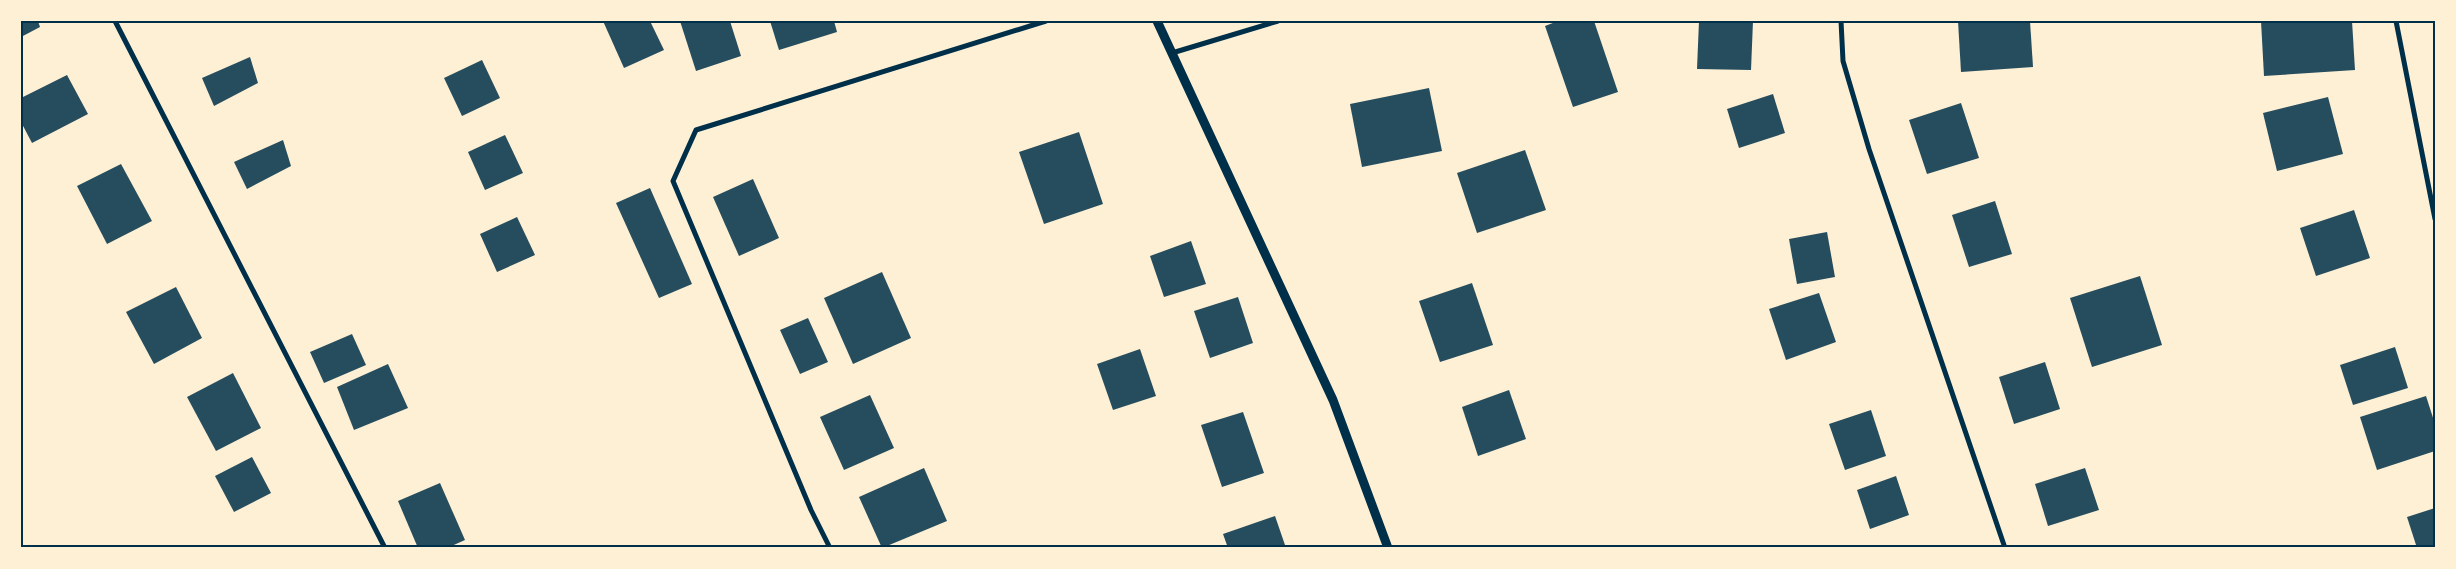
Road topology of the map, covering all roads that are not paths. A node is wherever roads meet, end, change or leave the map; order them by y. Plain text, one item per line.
1 (115, 21) edge
2 (1046, 21) edge
3 (1157, 21) edge
4 (1278, 21) edge
5 (1841, 21) edge
6 (2396, 21) edge
7 (1171, 53) junction
8 (2435, 219) edge
9 (385, 548) edge
10 (830, 548) edge
11 (1388, 548) edge
12 (2005, 548) edge

1 - 9 street
2 - 10 street
3 - 7 street
4 - 7 street
5 - 12 street
6 - 8 street
7 - 11 street

